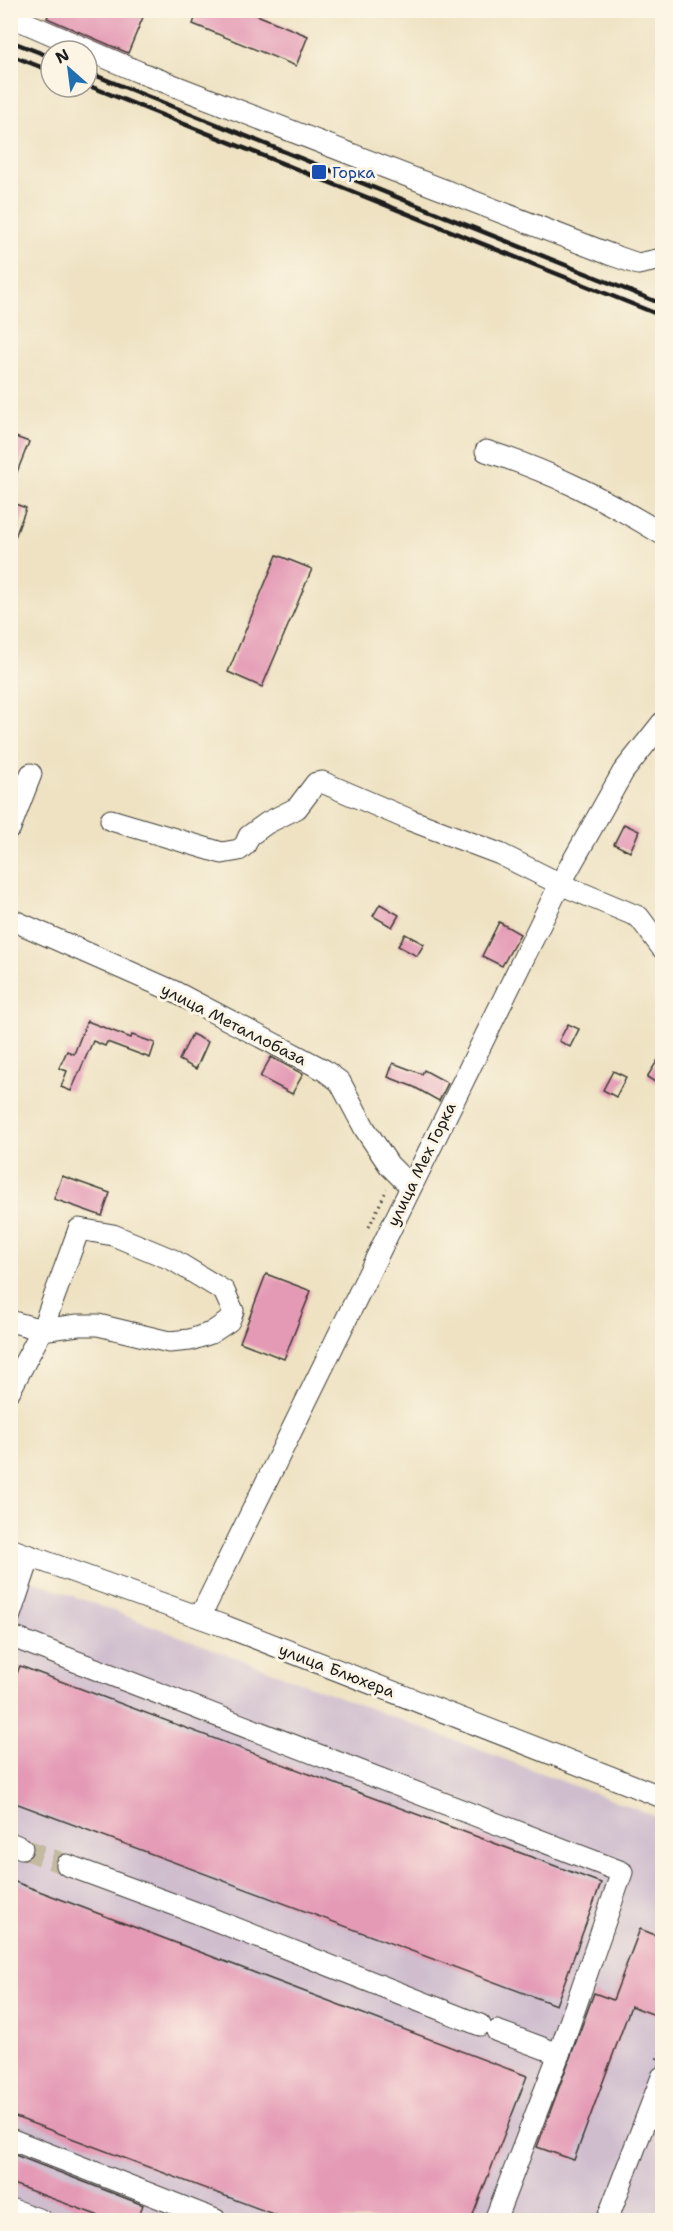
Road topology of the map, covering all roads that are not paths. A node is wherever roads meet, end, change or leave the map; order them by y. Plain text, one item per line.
1 (10, 16) edge
2 (663, 259) edge
3 (486, 451) dead end
4 (663, 534) edge
5 (663, 723) edge
6 (31, 774) dead end
7 (111, 820) dead end
8 (10, 828) edge
9 (560, 884) junction
10 (10, 919) edge
11 (663, 948) edge
12 (410, 1186) junction
13 (10, 1321) edge
14 (42, 1330) junction
15 (10, 1390) edge
16 (10, 1548) edge
17 (30, 1556) junction
18 (10, 1616) edge
19 (200, 1617) junction
20 (10, 1636) edge
21 (663, 1797) edge
22 (67, 1865) tunnel mouth
23 (559, 2054) junction
24 (663, 2077) edge
25 (10, 2139) edge
26 (10, 2209) edge
27 (41, 2220) edge
28 (216, 2220) edge
29 (495, 2220) edge
30 (607, 2220) edge

1 - 2 street
3 - 4 street
5 - 9 street, улица Мех Горка
6 - 8 street
7 - 9 street
9 - 11 street
9 - 12 street, улица Мех Горка
10 - 12 street, улица Металлобаза
12 - 19 street, улица Мех Горка
13 - 14 street
14 - 14 street
14 - 15 street
16 - 17 street, улица Блюхера
17 - 18 street
17 - 19 street, улица Блюхера
19 - 21 street, улица Блюхера
20 - 23 street
22 - 23 street
23 - 29 street
24 - 30 street
25 - 28 street
26 - 27 street

